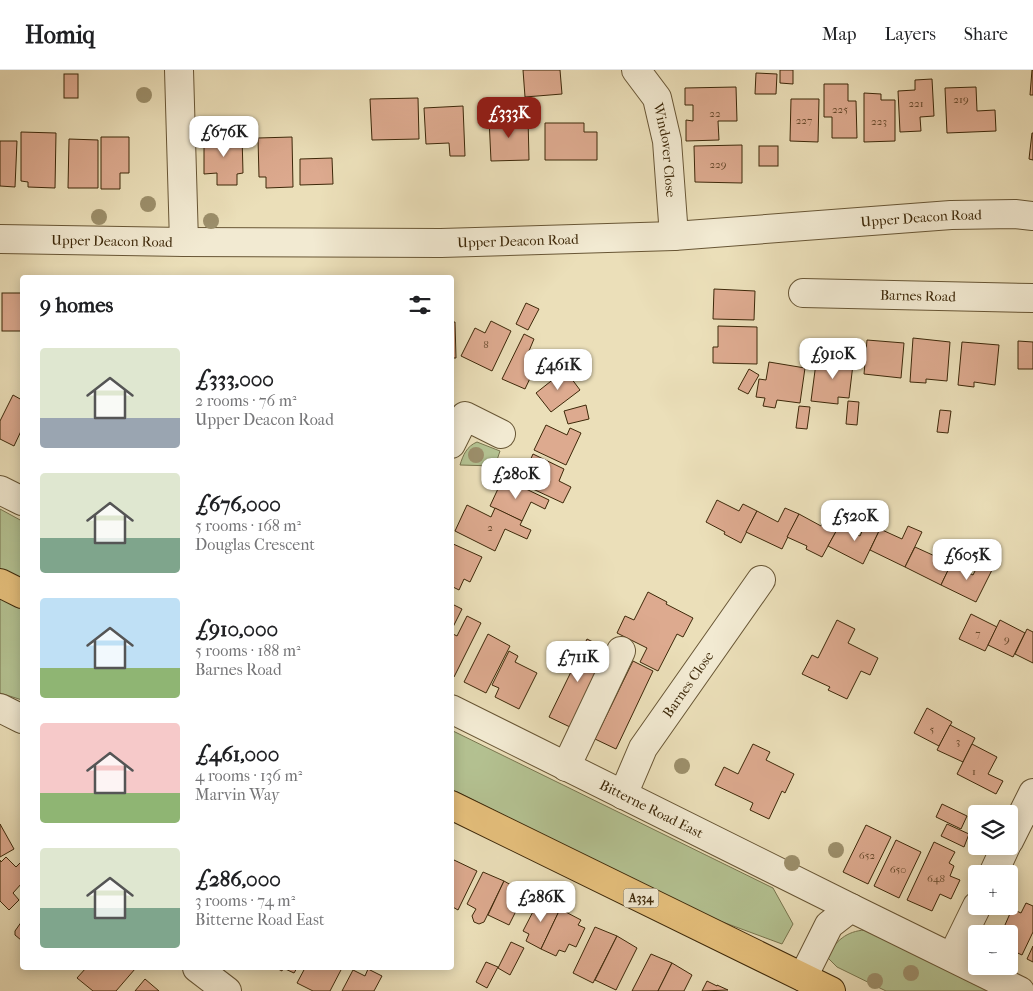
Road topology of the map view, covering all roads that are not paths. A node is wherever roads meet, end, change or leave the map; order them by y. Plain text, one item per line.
1 (179, 70) edge
2 (636, 70) edge
3 (1033, 216) edge
4 (674, 236) junction
5 (0, 239) edge
6 (184, 242) junction
7 (803, 293) dead end
8 (1033, 298) edge
9 (458, 412) edge
10 (454, 430) edge
11 (501, 434) dead end
12 (0, 490) edge
13 (20, 499) edge
14 (761, 580) dead end
15 (0, 583) edge
16 (20, 593) edge
17 (620, 651) dead end
18 (0, 708) edge
19 (454, 710) edge
20 (20, 718) edge
21 (566, 766) junction
22 (1033, 792) edge
23 (623, 795) junction
24 (454, 806) edge
25 (1018, 823) edge
26 (851, 908) junction
27 (972, 915) edge
28 (952, 957) junction
29 (200, 970) edge
30 (803, 977) junction
31 (227, 991) edge
32 (831, 991) edge
33 (1020, 991) edge

1 - 6 street
2 - 4 street, Windover Close
3 - 4 street, Upper Deacon Road
4 - 6 street, Upper Deacon Road
5 - 6 street, Upper Deacon Road
7 - 8 street, Barnes Road
9 - 10 street
9 - 11 street
12 - 13 street
14 - 23 street, Barnes Close
15 - 16 main road
17 - 21 street
18 - 20 street
19 - 21 street, Bitterne Road East
21 - 23 street, Bitterne Road East
22 - 25 street
23 - 26 street, Bitterne Road East
24 - 30 main road, A334
26 - 28 street, Bitterne Road East
26 - 30 street
27 - 28 street
28 - 33 street, Bitterne Road East
29 - 31 street
30 - 32 main road, A334

